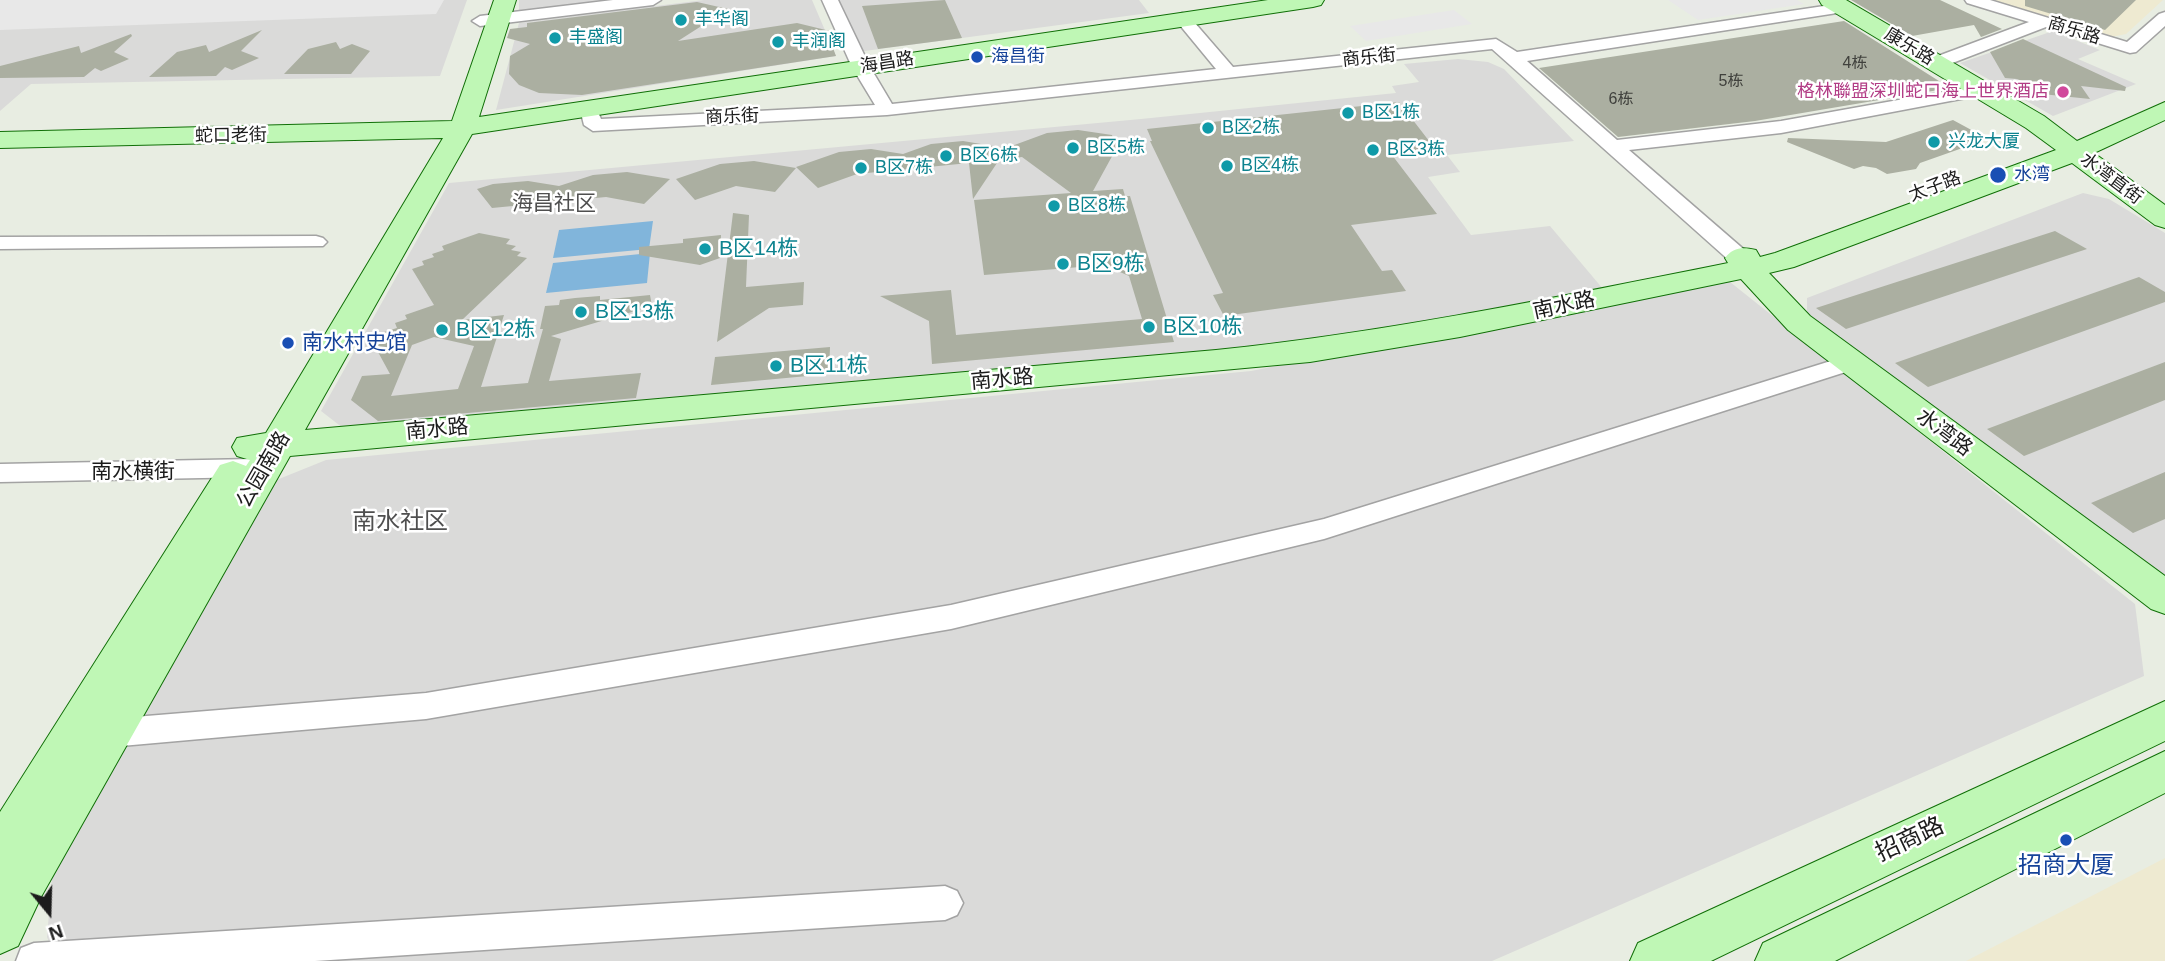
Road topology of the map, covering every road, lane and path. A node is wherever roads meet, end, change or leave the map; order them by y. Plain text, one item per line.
1 (653, 0) edge
2 (830, 0) edge
3 (1313, 0) edge
4 (1973, 0) edge
5 (1837, 4) edge
6 (493, 10) edge
7 (2165, 17) edge
8 (1182, 18) junction
9 (2045, 22) junction
10 (1513, 58) junction
11 (1936, 63) junction
12 (861, 67) junction
13 (1228, 73) junction
14 (1982, 90) junction
15 (2165, 92) edge
16 (589, 109) junction
17 (887, 110) junction
18 (2165, 110) edge
19 (451, 130) junction
20 (0, 140) edge
21 (2067, 145) junction
22 (1612, 146) junction
23 (2165, 219) edge
24 (316, 242) dead end
25 (0, 243) edge
26 (1744, 263) junction
27 (1850, 363) junction
28 (258, 457) junction
29 (0, 473) edge
30 (2164, 598) edge
31 (2165, 720) edge
32 (110, 733) junction
33 (2165, 771) edge
34 (0, 855) edge
35 (945, 903) dead end
36 (0, 929) edge
37 (34, 961) edge
38 (1656, 961) edge
39 (1781, 961) edge

1 - 6 street
2 - 12 street
3 - 8 street, 海昌路
4 - 9 street, 商乐路
5 - 10 street
5 - 11 street, 康乐路
6 - 19 street, 公园南路
7 - 9 street, 商乐路
8 - 12 street, 海昌路
8 - 13 street
9 - 11 street
10 - 13 street, 商乐街
10 - 22 street
11 - 14 street, 康乐路
12 - 16 street, 海昌路
12 - 17 street
13 - 17 street, 商乐街
14 - 21 street, 康乐路
14 - 22 street
15 - 21 street, 太子路
16 - 17 street, 商乐街
16 - 19 street, 海昌路
18 - 21 street, 太子路
19 - 20 street, 蛇口老街
19 - 28 street, 公园南路
21 - 23 street, 水湾直街
21 - 26 street, 太子路
22 - 26 street
24 - 25 street
26 - 27 street, 水湾路
26 - 28 street, 南水路
27 - 30 street, 水湾路
27 - 32 street
28 - 29 street, 南水横街
28 - 32 street, 公园南路
28 - 34 street, 公园南路
31 - 38 street, 招商路
32 - 36 street, 公园南路
33 - 39 street
35 - 37 street

